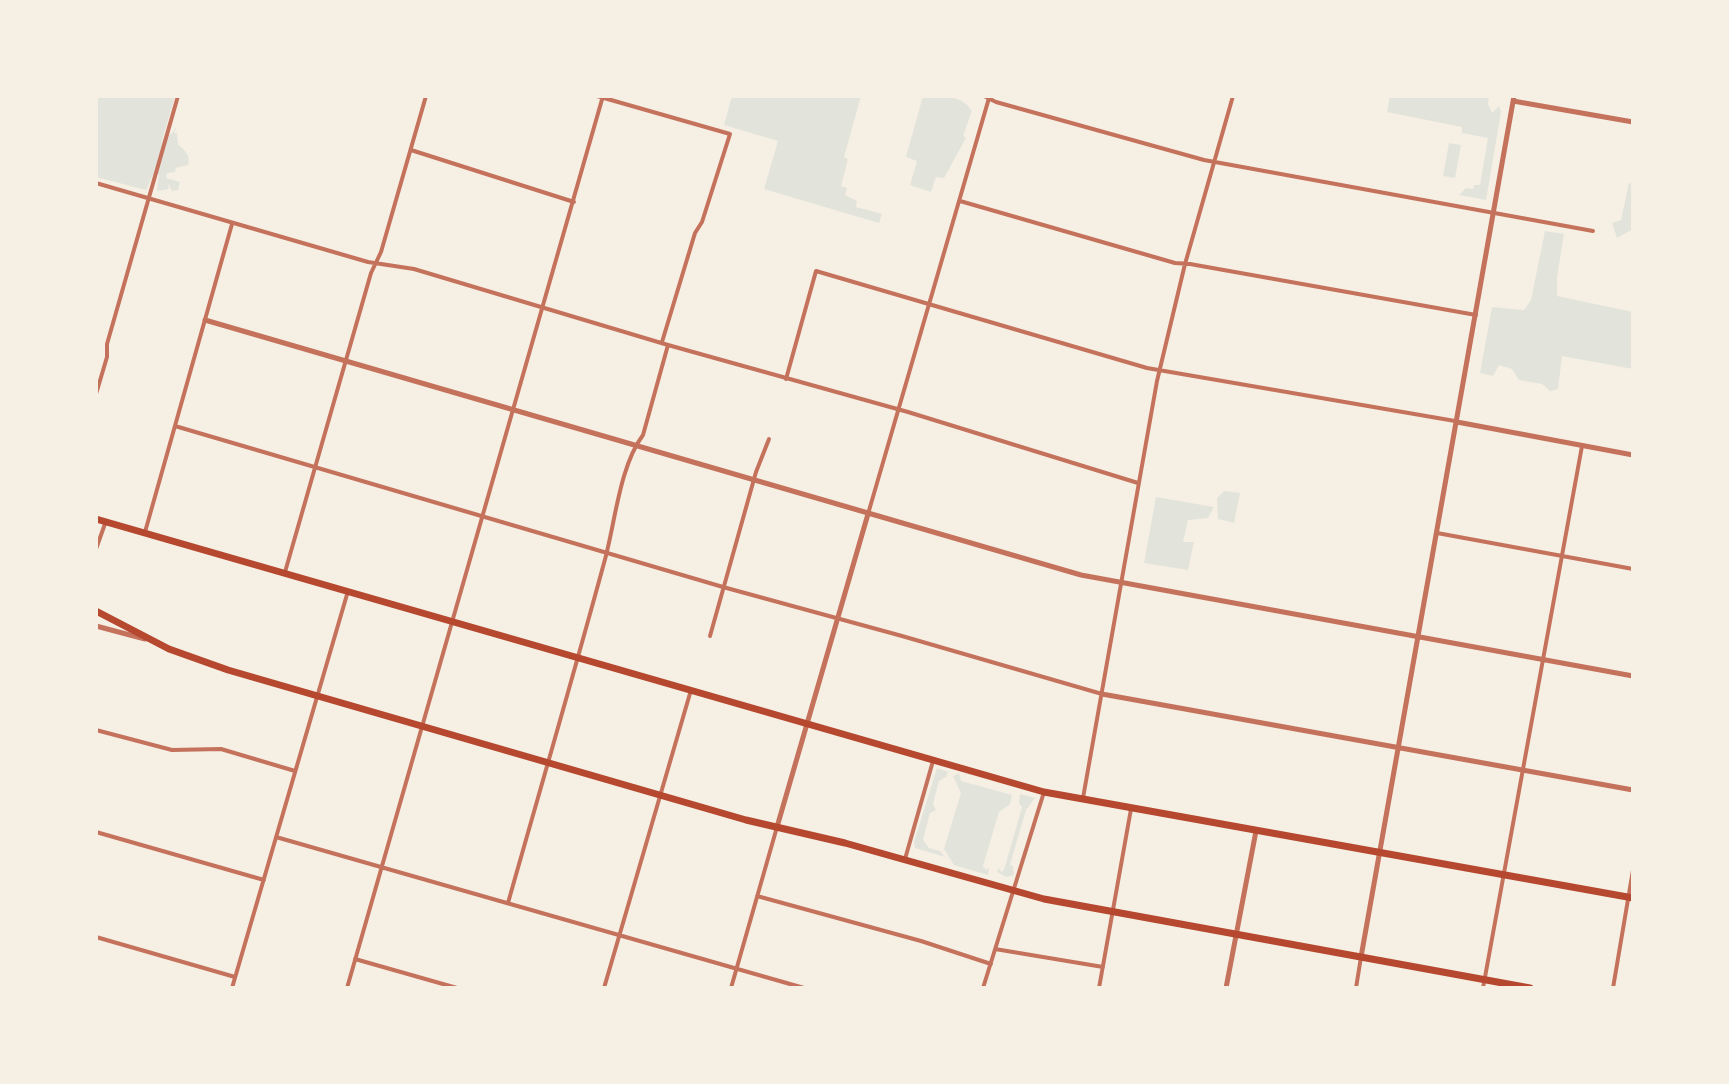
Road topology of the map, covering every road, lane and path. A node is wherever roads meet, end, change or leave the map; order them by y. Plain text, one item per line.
1 (178, 96) edge
2 (426, 96) edge
3 (1233, 96) edge
4 (601, 97) edge
5 (987, 97) edge
6 (1514, 99) edge
7 (1633, 122) edge
8 (411, 150) junction
9 (1214, 162) junction
10 (96, 183) edge
11 (150, 198) junction
12 (960, 201) junction
13 (574, 202) junction
14 (1494, 213) junction
15 (232, 224) junction
16 (1593, 231) dead end
17 (376, 263) junction
18 (1185, 264) junction
19 (929, 305) junction
20 (544, 307) junction
21 (1476, 315) junction
22 (205, 320) junction
23 (662, 342) junction
24 (668, 345) junction
25 (346, 362) junction
26 (1160, 370) junction
27 (786, 379) junction
28 (96, 394) edge
29 (513, 411) junction
30 (898, 411) junction
31 (1457, 422) junction
32 (175, 426) junction
33 (769, 439) dead end
34 (635, 446) junction
35 (1582, 446) junction
36 (1633, 455) edge
37 (316, 467) junction
38 (753, 480) junction
39 (1138, 483) junction
40 (868, 514) junction
41 (483, 516) junction
42 (96, 519) edge
43 (106, 521) junction
44 (145, 532) junction
45 (1437, 533) junction
46 (96, 549) edge
47 (607, 552) junction
48 (1561, 556) junction
49 (1633, 569) edge
50 (285, 572) junction
51 (1120, 584) junction
52 (723, 587) junction
53 (348, 591) junction
54 (96, 611) edge
55 (837, 619) junction
56 (452, 622) junction
57 (96, 626) edge
58 (710, 636) dead end
59 (1418, 637) junction
60 (150, 640) junction
61 (577, 657) junction
62 (1543, 660) junction
63 (1633, 676) edge
64 (691, 690) junction
65 (1102, 694) junction
66 (317, 696) junction
67 (806, 724) junction
68 (422, 727) junction
69 (96, 730) edge
70 (1398, 748) junction
71 (933, 761) junction
72 (547, 763) junction
73 (1522, 770) junction
74 (295, 771) junction
75 (1633, 790) edge
76 (1044, 792) junction
77 (660, 796) junction
78 (1083, 800) junction
79 (1131, 809) junction
80 (777, 827) junction
81 (1256, 831) junction
82 (96, 832) edge
83 (276, 837) junction
84 (1379, 853) junction
85 (905, 860) junction
86 (382, 868) junction
87 (1633, 870) edge
88 (1504, 875) junction
89 (264, 880) junction
90 (1012, 891) junction
91 (757, 896) junction
92 (1631, 897) edge
93 (508, 903) junction
94 (1112, 913) junction
95 (619, 935) junction
96 (1236, 935) junction
97 (96, 937) edge
98 (995, 949) junction
99 (1361, 957) junction
100 (355, 959) junction
101 (991, 964) junction
102 (1103, 967) junction
103 (736, 969) junction
104 (235, 977) junction
105 (1484, 984) edge
106 (232, 988) edge
107 (347, 988) edge
108 (457, 988) edge
109 (604, 988) edge
110 (731, 988) edge
111 (804, 988) edge
112 (983, 988) edge
113 (1099, 988) edge
114 (1226, 988) edge
115 (1356, 988) edge
116 (1530, 988) edge
117 (1613, 988) edge

1 - 11 street
2 - 8 street
3 - 9 street
4 - 13 street
4 - 23 street
5 - 9 street
5 - 12 street
6 - 7 street
6 - 14 street
8 - 13 street
8 - 17 street
9 - 14 street
9 - 18 street
10 - 11 street
11 - 15 street
11 - 28 street
12 - 18 street
12 - 19 street
13 - 20 street
14 - 16 street
14 - 21 street
15 - 17 street
15 - 22 street
17 - 20 street
17 - 25 street
18 - 21 street
18 - 26 street
19 - 26 street
19 - 27 street
19 - 30 street
20 - 23 street
20 - 29 street
21 - 31 street
22 - 25 street
22 - 32 street
23 - 24 street
24 - 27 street
24 - 34 street
25 - 29 street
25 - 37 street
26 - 31 street
26 - 39 street
27 - 30 street
29 - 34 street
29 - 41 street
30 - 39 street
30 - 40 street
31 - 35 street
31 - 45 street
32 - 37 street
32 - 44 street
33 - 38 street
34 - 38 street
34 - 47 street
35 - 36 street
35 - 48 street
37 - 41 street
37 - 50 street
38 - 40 street
38 - 52 street
39 - 51 street
40 - 51 street
40 - 55 street
41 - 47 street
41 - 56 street
42 - 43 main road
43 - 44 main road
43 - 46 street
44 - 50 main road
45 - 48 street
45 - 59 street
47 - 52 street
47 - 61 street
48 - 49 street
48 - 62 street
50 - 53 main road
51 - 59 street
51 - 65 street
52 - 55 street
52 - 58 street
53 - 56 main road
53 - 66 street
54 - 60 main road
55 - 65 street
55 - 67 street
56 - 61 main road
56 - 68 street
57 - 60 street
59 - 62 street
59 - 70 street
60 - 66 main road
61 - 64 main road
61 - 72 street
62 - 63 street
62 - 73 street
64 - 67 main road
64 - 77 street
65 - 70 street
65 - 78 street
66 - 68 main road
66 - 74 street
67 - 71 main road
67 - 80 street
68 - 72 main road
68 - 86 street
69 - 74 street
70 - 73 street
70 - 84 street
71 - 76 main road
71 - 85 street
72 - 77 main road
72 - 93 street
73 - 75 street
73 - 88 street
74 - 83 street
76 - 78 main road
76 - 90 street
77 - 80 main road
77 - 95 street
78 - 79 main road
79 - 81 main road
79 - 94 street
80 - 85 main road
80 - 91 street
81 - 84 main road
81 - 96 street
82 - 89 street
83 - 86 street
83 - 89 street
84 - 88 main road
84 - 99 street
85 - 90 main road
86 - 93 street
86 - 100 street
87 - 92 street
88 - 92 main road
88 - 105 street
89 - 104 street
90 - 94 main road
90 - 98 street
91 - 101 street
91 - 103 street
92 - 117 street
93 - 95 street
94 - 96 main road
94 - 102 street
95 - 103 street
95 - 109 street
96 - 99 main road
96 - 114 street
97 - 104 street
98 - 101 street
98 - 102 street
99 - 105 main road
99 - 115 street
100 - 107 street
100 - 108 street
101 - 112 street
102 - 113 street
103 - 110 street
103 - 111 street
104 - 106 street
105 - 116 main road

